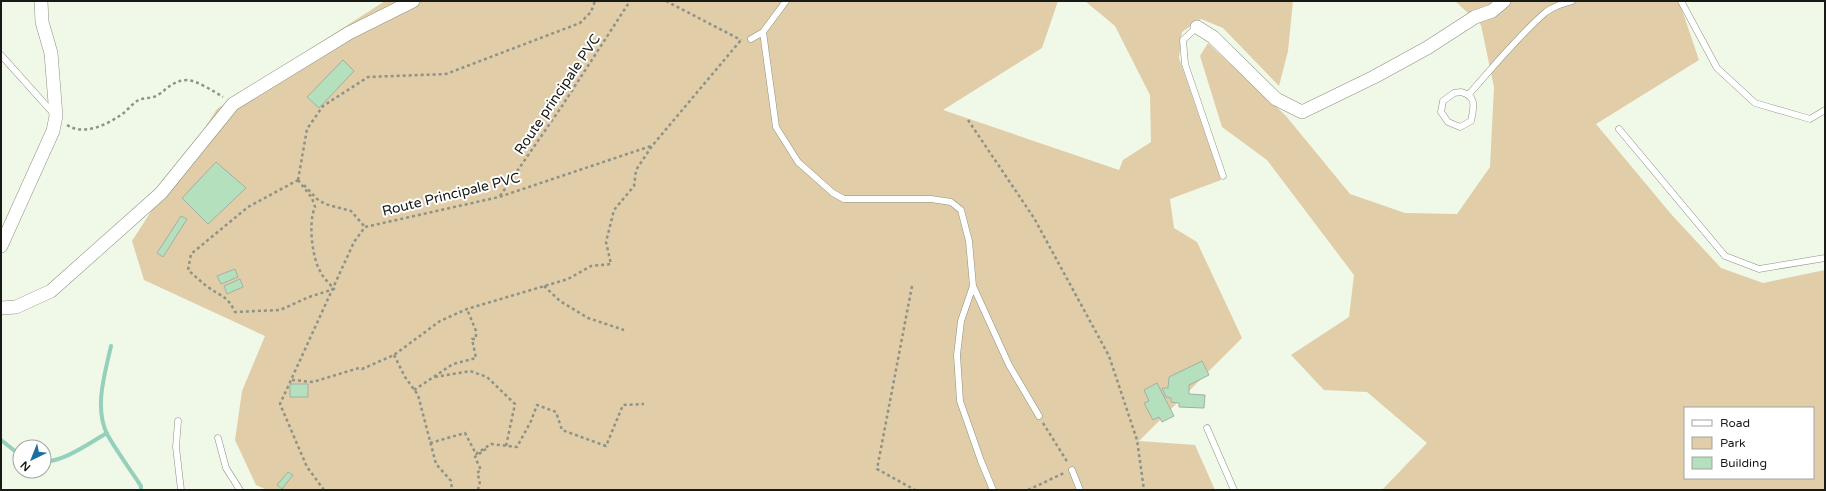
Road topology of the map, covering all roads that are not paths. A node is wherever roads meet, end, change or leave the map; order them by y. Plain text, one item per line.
1 (41, 1) edge
2 (413, 1) edge
3 (786, 1) edge
4 (1504, 1) edge
5 (1572, 1) edge
6 (1681, 1) edge
7 (1197, 27) joint
8 (763, 32) junction
9 (750, 39) road end
10 (1, 55) edge
11 (1469, 94) junction
12 (1825, 110) edge
13 (56, 116) junction
14 (1619, 129) dead end
15 (1223, 176) dead end
16 (1, 246) edge
17 (1825, 258) edge
18 (973, 286) junction
19 (1, 308) edge
20 (1039, 416) road end
21 (178, 421) dead end
22 (1207, 428) dead end
23 (218, 438) dead end
24 (1072, 470) road end
25 (181, 490) edge
26 (240, 490) edge
27 (993, 490) edge
28 (1080, 490) edge
29 (1234, 490) edge

1 - 13 street
2 - 19 street
3 - 8 lane
4 - 7 street
5 - 11 lane
6 - 12 lane
7 - 15 lane
8 - 9 lane
8 - 18 lane
10 - 13 lane
11 - 11 lane
13 - 16 street
14 - 17 lane
18 - 20 lane
18 - 27 lane
21 - 25 lane
22 - 29 lane
23 - 26 lane
24 - 28 lane

